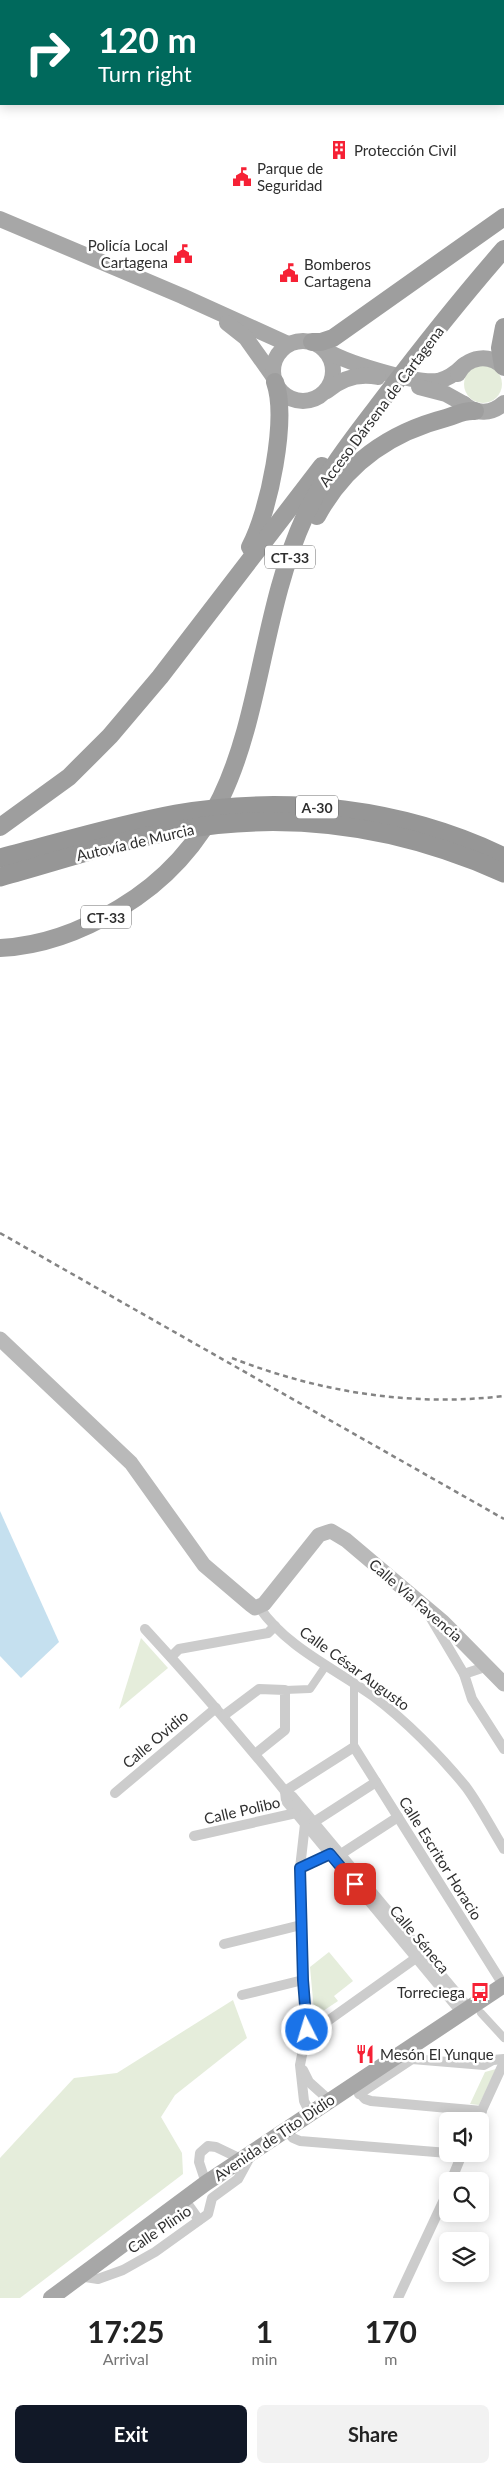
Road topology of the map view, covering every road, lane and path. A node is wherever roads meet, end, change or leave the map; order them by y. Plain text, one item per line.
1 (504, 217) edge
2 (0, 219) edge
3 (504, 236) edge
4 (504, 249) edge
5 (182, 296) junction
6 (504, 327) edge
7 (288, 344) junction
8 (317, 344) junction
9 (404, 365) junction
10 (464, 366) junction
11 (503, 367) edge
12 (274, 379) junction
13 (386, 389) junction
14 (323, 394) junction
15 (504, 403) edge
16 (483, 409) edge
17 (178, 653) junction
18 (251, 708) junction
19 (0, 827) edge
20 (504, 857) edge
21 (0, 858) edge
22 (504, 873) edge
23 (0, 877) edge
24 (0, 948) edge
25 (0, 1339) edge
26 (422, 1604) junction
27 (259, 1607) junction
28 (275, 1626) junction
29 (145, 1629) dead end
30 (170, 1657) junction
31 (488, 1666) junction
32 (325, 1667) junction
33 (464, 1674) junction
34 (354, 1683) junction
35 (504, 1684) edge
36 (285, 1690) junction
37 (216, 1708) junction
38 (224, 1716) junction
39 (354, 1747) junction
40 (504, 1749) edge
41 (255, 1754) junction
42 (376, 1782) junction
43 (285, 1791) junction
44 (115, 1794) dead end
45 (296, 1813) junction
46 (398, 1817) junction
47 (309, 1823) junction
48 (194, 1836) dead end
49 (504, 1849) edge
50 (336, 1854) junction
51 (300, 1868) junction
52 (302, 1925) junction
53 (224, 1944) dead end
54 (416, 1958) junction
55 (303, 1980) junction
56 (504, 1986) edge
57 (242, 1995) dead end
58 (470, 2011) junction
59 (307, 2030) junction
60 (504, 2038) edge
61 (504, 2061) edge
62 (300, 2065) junction
63 (356, 2089) junction
64 (329, 2100) junction
65 (482, 2111) joint
66 (310, 2113) junction
67 (285, 2130) junction
68 (439, 2152) edge
69 (247, 2155) junction
70 (206, 2183) junction
71 (184, 2199) junction
72 (439, 2210) edge
73 (199, 2220) junction
74 (79, 2276) junction
75 (51, 2298) edge
76 (398, 2298) edge

1 - 8 highway
2 - 5 main road
3 - 9 highway, Acceso Dársena de Cartagena / CT-33
4 - 9 highway, Acceso Dársena de Cartagena / CT-33
5 - 7 main road
5 - 12 main road
6 - 11 highway
7 - 8 main road
7 - 12 main road
8 - 10 main road
8 - 14 main road
9 - 13 highway, Acceso Dársena de Cartagena / CT-33
10 - 11 main road
10 - 16 main road
12 - 14 main road
12 - 17 highway
13 - 17 highway, Acceso Dársena de Cartagena / CT-33
13 - 18 highway, Acceso Dársena de Cartagena / CT-33
14 - 16 main road
15 - 16 main road
16 - 18 highway
17 - 19 highway, Acceso Dársena de Cartagena / CT-33
18 - 24 highway, Acceso Dársena de Cartagena / CT-33
20 - 21 highway, Autovía de Murcia / A-30
22 - 23 highway, Autovía de Murcia / A-30
25 - 27 main road
26 - 27 main road, Calle Vía Favencia
26 - 31 main road, Calle Vía Favencia
26 - 33 street
27 - 28 street, Calle César Augusto
28 - 30 street
28 - 32 street, Calle César Augusto
29 - 30 street, Calle Séneca
30 - 37 street, Calle Séneca
31 - 33 street
31 - 35 main road, Calle Vía Favencia
32 - 34 street, Calle César Augusto
32 - 36 street
33 - 40 street
34 - 39 street
34 - 49 street, Calle César Augusto
36 - 38 street
36 - 41 street
37 - 38 street, Calle Séneca
37 - 44 street, Calle Ovidio
38 - 41 street, Calle Séneca
39 - 42 street, Calle Escritor Horacio
39 - 43 street
41 - 43 street, Calle Séneca
42 - 46 street, Calle Escritor Horacio
42 - 47 street
43 - 45 street, Calle Séneca
43 - 47 street, Calle Séneca
45 - 47 street, Calle Séneca
45 - 48 street, Calle Polibo
46 - 50 street
46 - 56 street, Calle Escritor Horacio
47 - 50 street, Calle Séneca
47 - 51 street
50 - 51 street
50 - 54 street, Calle Séneca
50 - 58 street, Calle Séneca
51 - 52 street
52 - 53 street
52 - 55 street
54 - 58 street, Calle Séneca
54 - 59 street
55 - 57 street
55 - 59 street
56 - 58 main road, Avenida de Tito Didio
58 - 60 street
58 - 63 main road, Avenida de Tito Didio
59 - 62 street
61 - 63 street
61 - 65 street
62 - 64 street
62 - 66 street
63 - 64 main road, Avenida de Tito Didio
63 - 65 street
64 - 66 main road, Avenida de Tito Didio
66 - 67 main road, Avenida de Tito Didio
67 - 68 street
67 - 69 main road, Avenida de Tito Didio
69 - 70 main road, Avenida de Tito Didio
69 - 70 street
69 - 73 street, Calle Plinio
70 - 71 main road, Avenida de Tito Didio
71 - 73 street
71 - 74 main road, Avenida de Tito Didio
72 - 76 street
73 - 74 street, Calle Plinio
74 - 75 main road, Avenida de Tito Didio

